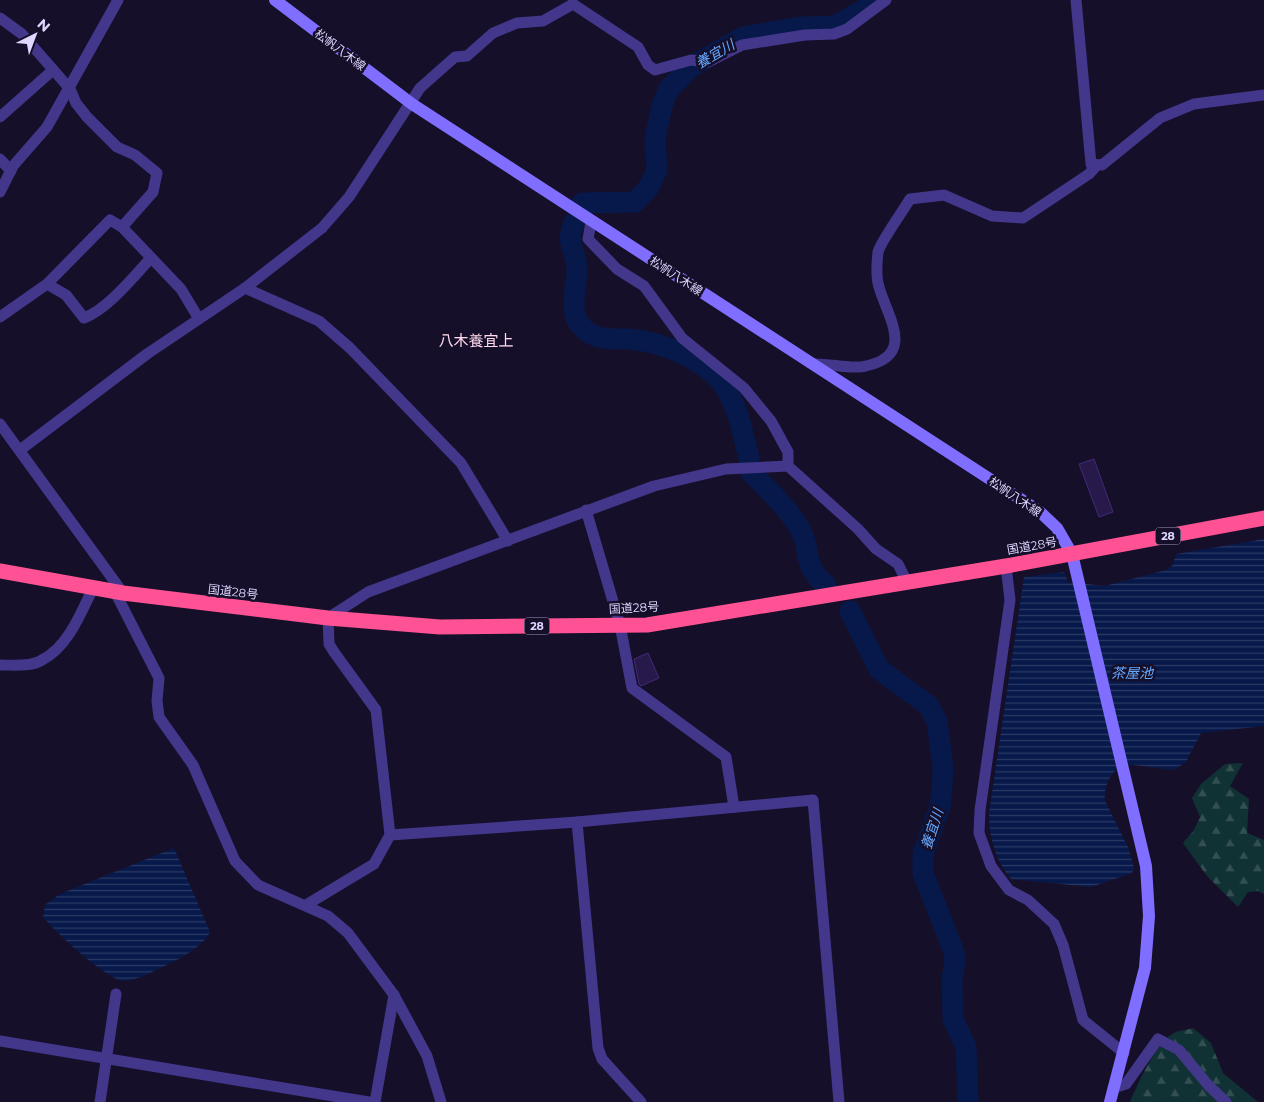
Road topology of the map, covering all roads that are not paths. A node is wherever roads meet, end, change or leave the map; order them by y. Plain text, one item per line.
1 (118, 0) edge
2 (275, 0) edge
3 (886, 0) edge
4 (1076, 0) edge
5 (564, 4) edge
6 (0, 18) edge
7 (53, 70) junction
8 (70, 89) junction
9 (1264, 95) edge
10 (412, 104) junction
11 (0, 117) edge
12 (0, 159) edge
13 (1097, 165) junction
14 (11, 171) junction
15 (0, 192) edge
16 (591, 222) junction
17 (122, 227) junction
18 (151, 258) junction
19 (47, 284) junction
20 (246, 288) junction
21 (0, 317) edge
22 (200, 319) junction
23 (812, 364) junction
24 (0, 424) edge
25 (20, 450) junction
26 (788, 466) junction
27 (586, 510) junction
28 (1264, 518) edge
29 (508, 541) junction
30 (1072, 554) junction
31 (1006, 566) junction
32 (0, 571) edge
33 (906, 582) junction
34 (93, 588) junction
35 (119, 593) junction
36 (328, 618) junction
37 (620, 625) junction
38 (0, 665) edge
39 (734, 807) junction
40 (577, 822) junction
41 (390, 835) junction
42 (306, 905) junction
43 (116, 994) dead end
44 (394, 995) junction
45 (0, 1041) edge
46 (1124, 1054) junction
47 (106, 1058) junction
48 (1113, 1088) junction
49 (100, 1102) edge
50 (369, 1102) edge
51 (375, 1102) edge
52 (441, 1102) edge
53 (641, 1102) edge
54 (839, 1102) edge
55 (1110, 1102) edge
56 (1226, 1102) edge

1 - 8 street
2 - 10 main road, 松帆八木線
3 - 5 street
4 - 13 street
5 - 10 street
6 - 7 street
7 - 8 street
7 - 11 street
8 - 14 street
8 - 17 street
9 - 13 street
10 - 16 main road, 松帆八木線
10 - 20 street
12 - 14 street
13 - 23 street
14 - 15 street
16 - 23 main road, 松帆八木線
16 - 26 street
17 - 18 street
17 - 19 street
18 - 19 street
18 - 22 street
19 - 21 street
20 - 22 street
20 - 29 street
22 - 25 street
23 - 30 main road, 松帆八木線
24 - 25 street
25 - 35 street
26 - 27 street
26 - 33 street
27 - 29 street
27 - 37 street
28 - 30 highway, 国道28号 / 28
29 - 36 street
30 - 31 highway, 国道28号 / 28
30 - 46 main road, 松帆八木線
31 - 33 highway, 国道28号 / 28
31 - 46 street
32 - 34 highway, 国道28号 / 28
33 - 37 highway, 国道28号 / 28
34 - 35 highway, 国道28号 / 28
34 - 38 street
35 - 36 highway, 国道28号 / 28
35 - 42 street
36 - 37 highway, 国道28号 / 28
36 - 41 street
37 - 39 street
39 - 40 street
39 - 54 street
40 - 41 street
40 - 53 street
41 - 42 street
42 - 44 street
43 - 47 street
44 - 51 street
44 - 52 street
45 - 47 street
46 - 48 main road, 松帆八木線
47 - 49 street
47 - 50 street
48 - 55 main road, 松帆八木線
48 - 56 street

